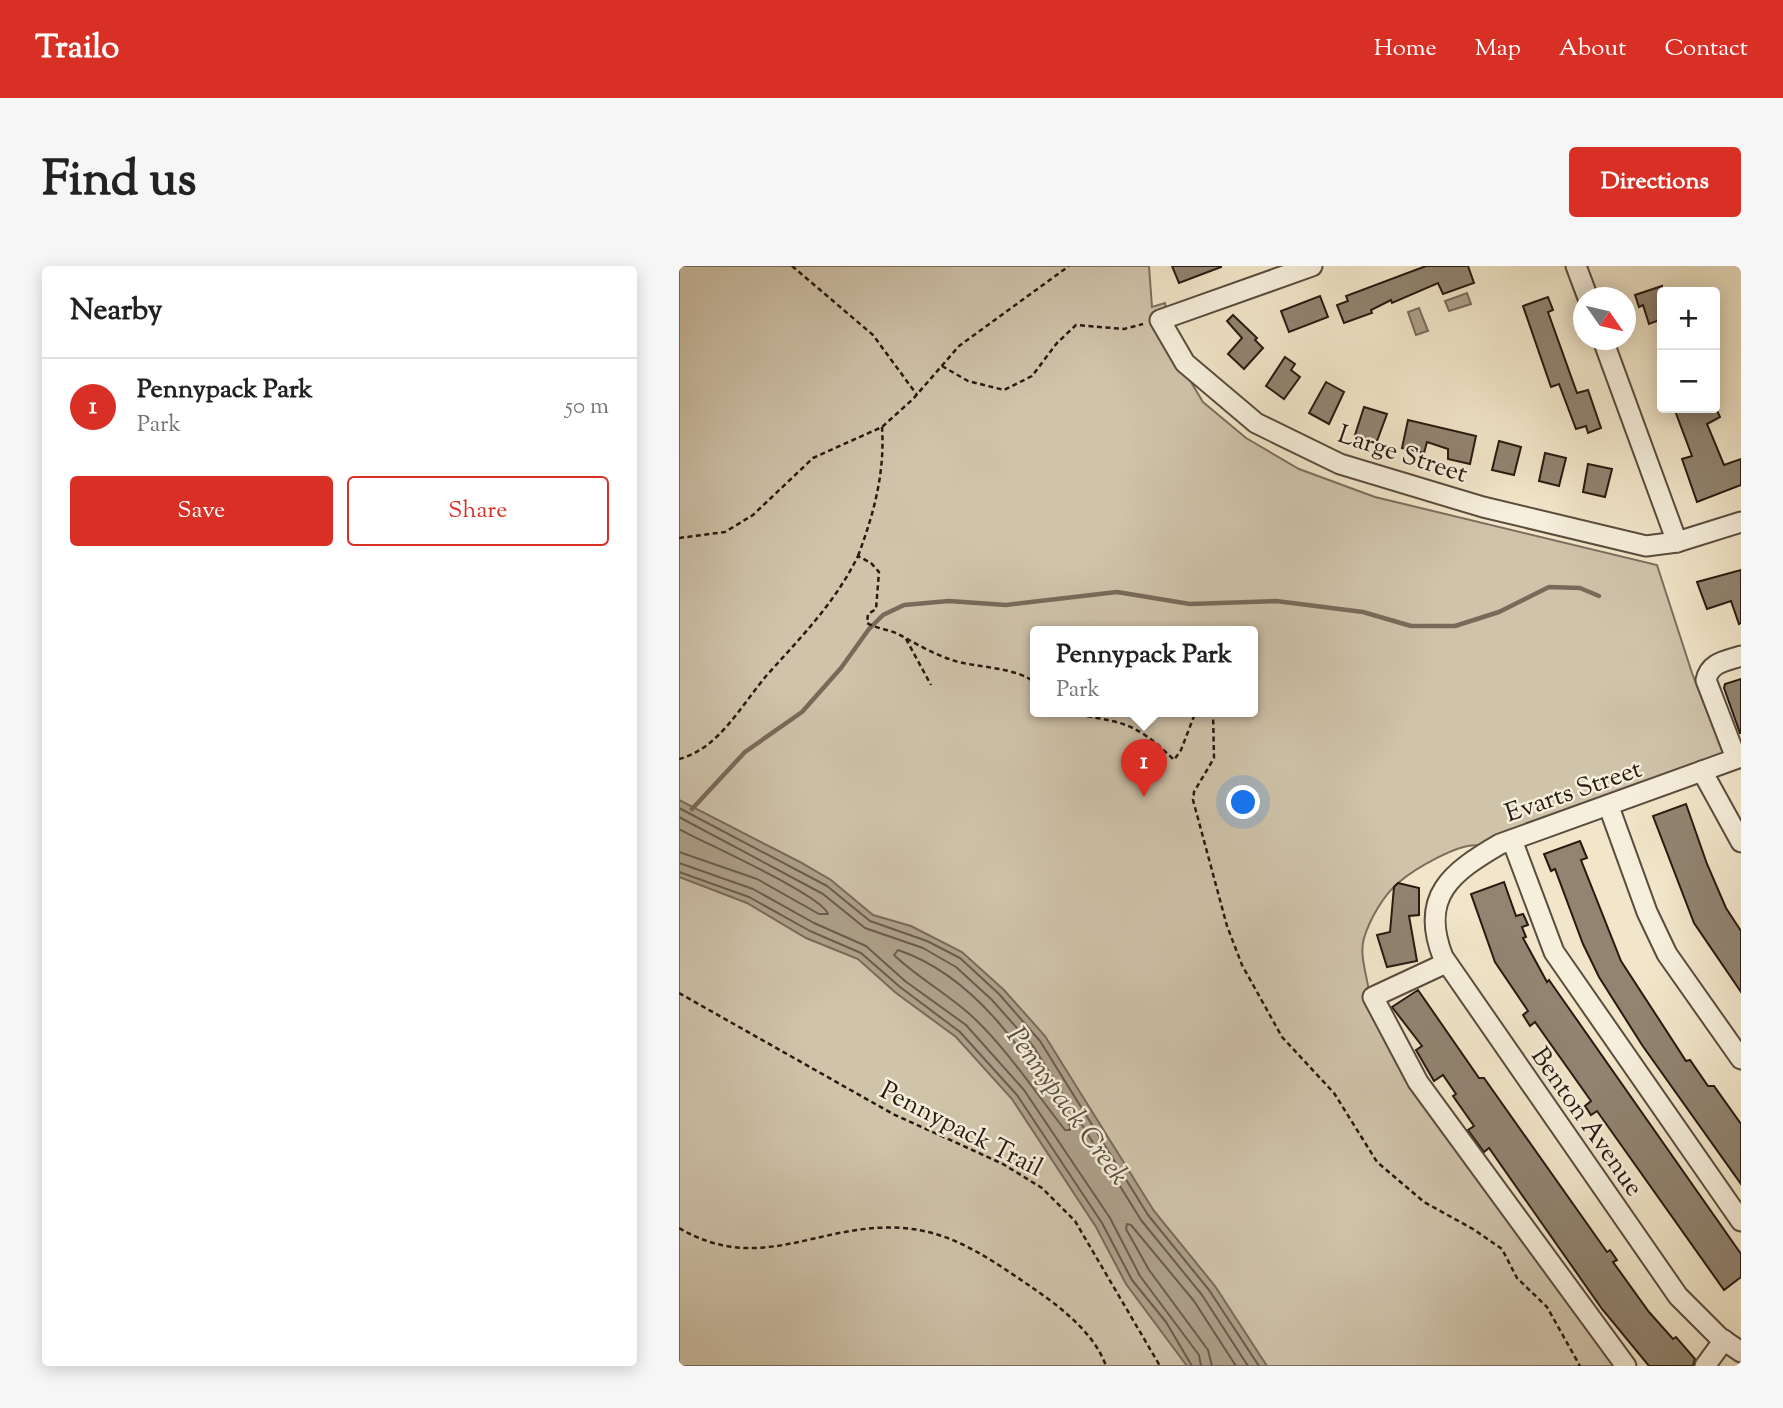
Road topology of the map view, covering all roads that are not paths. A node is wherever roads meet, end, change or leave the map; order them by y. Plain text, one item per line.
1 (1312, 266) edge
2 (1576, 266) edge
3 (1584, 287) edge
4 (1607, 350) edge
5 (1741, 522) edge
6 (1677, 542) junction
7 (1741, 656) edge
8 (1739, 758) edge
9 (1703, 771) junction
10 (1609, 807) junction
11 (1512, 840) junction
12 (1741, 842) edge
13 (1440, 898) joint
14 (1446, 963) junction
15 (1741, 1059) edge
16 (1741, 1221) edge
17 (1724, 1340) junction
18 (1741, 1352) edge
19 (1626, 1366) edge
20 (1705, 1366) edge

1 - 6 street, Large Street
2 - 3 street
4 - 6 street
5 - 6 street, Large Street
7 - 8 street
8 - 9 street, Evarts Street
9 - 10 street, Evarts Street
9 - 12 street
10 - 11 street, Evarts Street
10 - 15 street
11 - 13 street, Evarts Street
11 - 16 street
13 - 14 street, Benton Avenue
14 - 17 street, Benton Avenue
14 - 19 street
17 - 18 street, Benton Avenue
17 - 20 street

